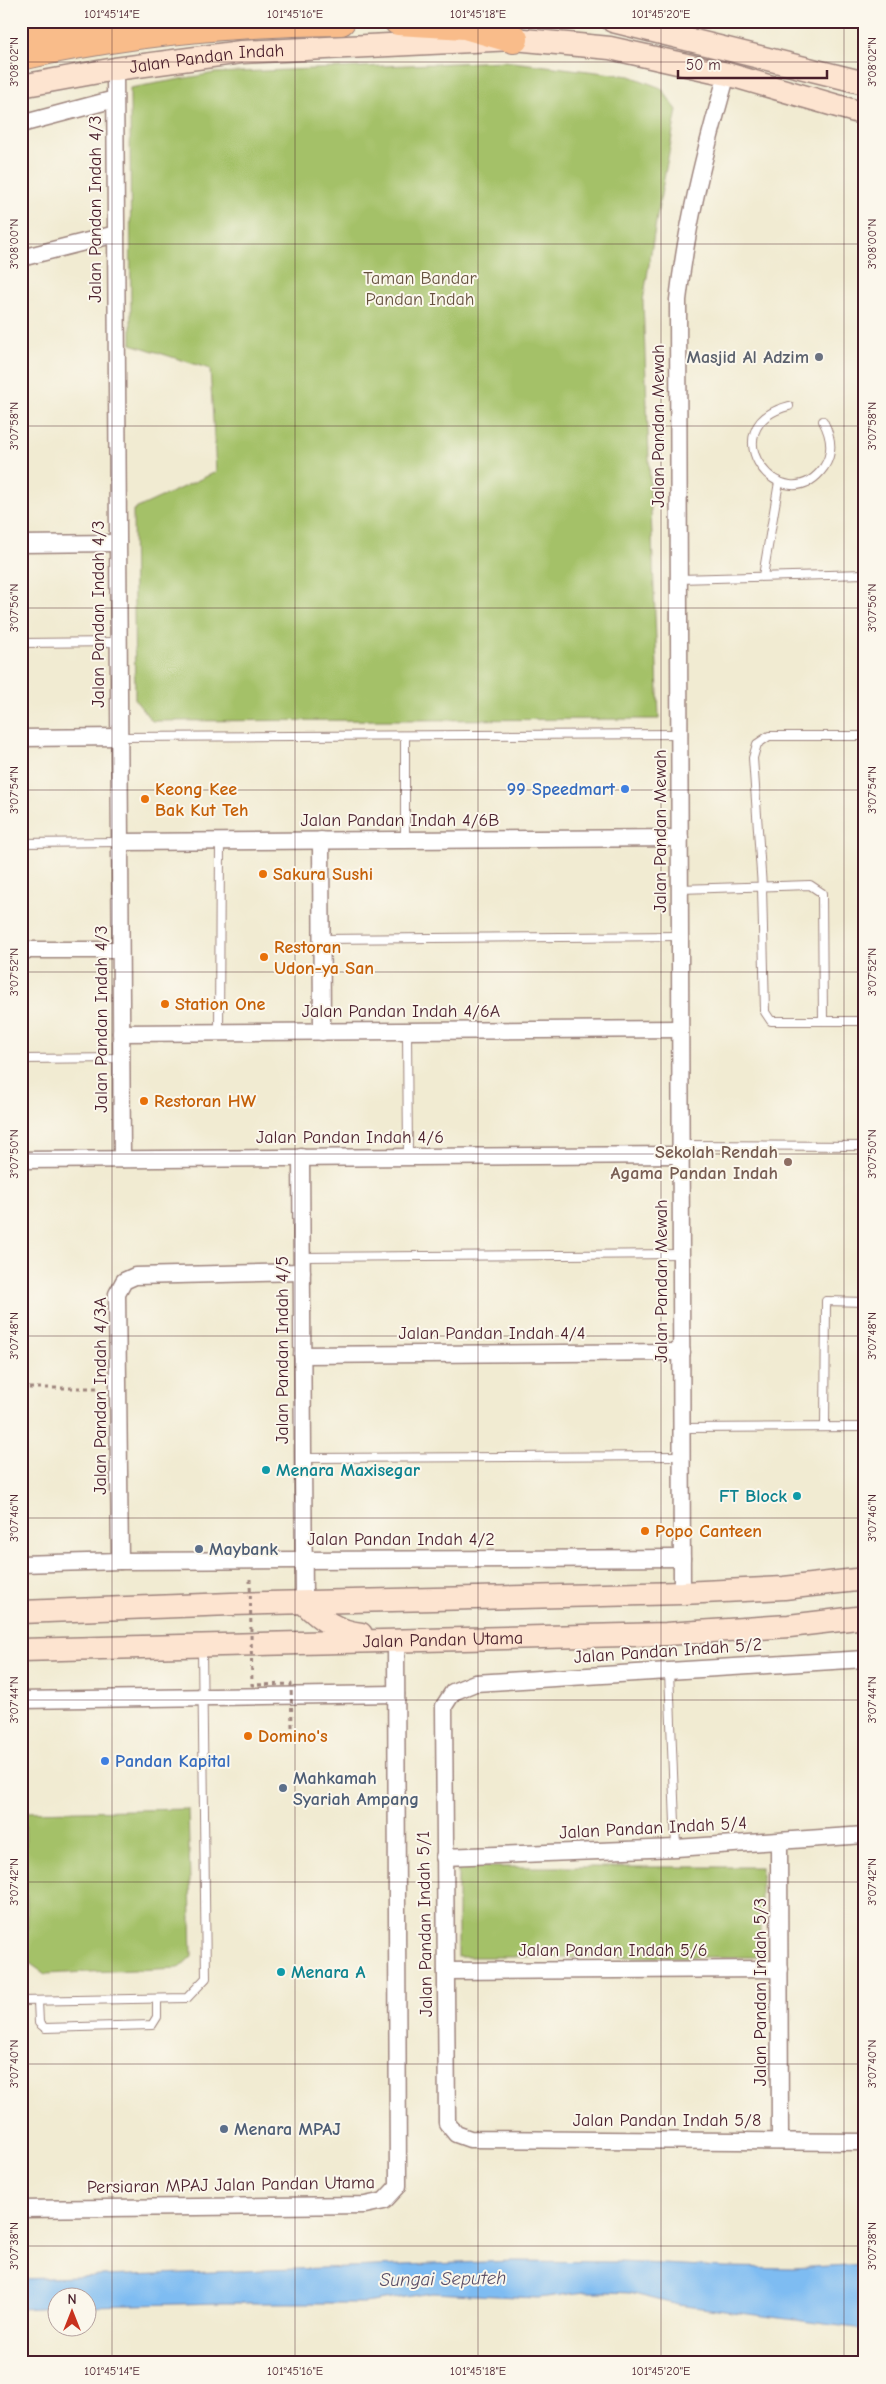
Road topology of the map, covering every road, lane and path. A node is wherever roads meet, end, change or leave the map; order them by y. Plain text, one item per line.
1 (83, 21) edge
2 (341, 21) edge
3 (398, 21) edge
4 (613, 21) edge
5 (286, 22) edge
6 (21, 32) edge
7 (514, 39) junction
8 (21, 56) edge
9 (114, 69) junction
10 (728, 74) junction
11 (865, 83) edge
12 (21, 86) edge
13 (114, 99) junction
14 (865, 114) edge
15 (21, 124) edge
16 (116, 234) junction
17 (21, 258) edge
18 (789, 406) dead end
19 (823, 421) dead end
20 (779, 482) junction
21 (118, 543) junction
22 (21, 544) edge
23 (865, 574) edge
24 (763, 576) junction
25 (679, 579) junction
26 (118, 642) junction
27 (21, 643) edge
28 (679, 734) junction
29 (405, 736) junction
30 (865, 736) edge
31 (21, 738) edge
32 (119, 738) junction
33 (680, 838) junction
34 (321, 840) junction
35 (405, 840) junction
36 (220, 841) junction
37 (120, 842) junction
38 (21, 843) edge
39 (762, 887) junction
40 (680, 888) junction
41 (680, 936) junction
42 (322, 939) junction
43 (21, 950) edge
44 (120, 950) junction
45 (823, 1021) junction
46 (865, 1021) edge
47 (680, 1029) junction
48 (407, 1031) junction
49 (322, 1032) junction
50 (121, 1033) junction
51 (219, 1033) junction
52 (122, 1058) junction
53 (21, 1059) edge
54 (865, 1146) edge
55 (680, 1150) junction
56 (408, 1157) junction
57 (301, 1158) junction
58 (122, 1159) junction
59 (21, 1160) edge
60 (681, 1254) junction
61 (302, 1265) junction
62 (865, 1302) edge
63 (682, 1352) junction
64 (302, 1355) junction
65 (21, 1388) edge
66 (118, 1388) junction
67 (865, 1427) edge
68 (682, 1428) junction
69 (825, 1428) junction
70 (682, 1456) junction
71 (303, 1458) junction
72 (682, 1558) junction
73 (304, 1560) junction
74 (120, 1561) junction
75 (21, 1564) edge
76 (250, 1578) dead end
77 (865, 1579) edge
78 (682, 1593) junction
79 (304, 1603) junction
80 (21, 1612) edge
81 (865, 1617) edge
82 (396, 1640) junction
83 (202, 1644) junction
84 (21, 1650) edge
85 (865, 1658) edge
86 (669, 1672) junction
87 (474, 1683) joint
88 (396, 1694) junction
89 (202, 1697) junction
90 (21, 1700) edge
91 (292, 1727) dead end
92 (865, 1835) edge
93 (779, 1842) junction
94 (676, 1848) junction
95 (444, 1857) junction
96 (780, 1969) junction
97 (446, 1971) junction
98 (157, 1999) junction
99 (21, 2001) edge
100 (38, 2001) junction
101 (470, 2139) joint
102 (780, 2141) junction
103 (865, 2142) edge
104 (21, 2210) edge

1 - 6 highway
2 - 5 highway
3 - 7 highway
4 - 11 main road
5 - 8 highway
7 - 9 main road, Jalan Pandan Indah
7 - 10 main road, Jalan Pandan Indah
9 - 12 main road, Jalan Pandan Indah
9 - 13 street, Jalan Pandan Indah 4/3
10 - 14 main road, Jalan Pandan Indah
10 - 25 street, Jalan Pandan Mewah
13 - 15 street
13 - 16 street, Jalan Pandan Indah 4/3
16 - 17 street
16 - 21 street, Jalan Pandan Indah 4/3
18 - 20 lane
19 - 20 lane
20 - 24 lane
21 - 22 street
21 - 26 street, Jalan Pandan Indah 4/3
23 - 24 lane
24 - 25 lane
25 - 28 street, Jalan Pandan Mewah
26 - 27 lane
26 - 32 street, Jalan Pandan Indah 4/3
28 - 29 lane
28 - 33 street, Jalan Pandan Mewah
29 - 32 lane
29 - 35 lane
30 - 39 lane
31 - 32 street
32 - 37 street, Jalan Pandan Indah 4/3
33 - 35 street, Jalan Pandan Indah 4/6B
33 - 40 street, Jalan Pandan Mewah
34 - 35 street, Jalan Pandan Indah 4/6B
34 - 36 street, Jalan Pandan Indah 4/6B
34 - 42 street
36 - 37 street, Jalan Pandan Indah 4/6B
36 - 51 lane
37 - 38 lane
37 - 44 street, Jalan Pandan Indah 4/3
39 - 40 lane
39 - 45 lane
39 - 45 lane
40 - 41 street, Jalan Pandan Mewah
41 - 42 lane
41 - 47 street, Jalan Pandan Mewah
42 - 49 street
43 - 44 street
44 - 50 street, Jalan Pandan Indah 4/3
45 - 46 lane
47 - 48 street, Jalan Pandan Indah 4/6A
47 - 55 street, Jalan Pandan Mewah
48 - 49 street, Jalan Pandan Indah 4/6A
48 - 56 lane
49 - 51 street, Jalan Pandan Indah 4/6A
50 - 51 street, Jalan Pandan Indah 4/6A
50 - 52 street, Jalan Pandan Indah 4/3
52 - 53 lane
52 - 58 street, Jalan Pandan Indah 4/3
54 - 55 lane
55 - 56 street, Jalan Pandan Indah 4/6
55 - 60 street, Jalan Pandan Mewah
56 - 57 street, Jalan Pandan Indah 4/6
57 - 58 street, Jalan Pandan Indah 4/6
57 - 61 street, Jalan Pandan Indah 4/5
58 - 59 street, Jalan Pandan Indah 4/6
60 - 61 lane
60 - 63 street, Jalan Pandan Mewah
61 - 64 street, Jalan Pandan Indah 4/5
61 - 66 street, Jalan Pandan Indah 4/3A
62 - 69 lane
63 - 64 street, Jalan Pandan Indah 4/4
63 - 68 street, Jalan Pandan Mewah
64 - 71 street, Jalan Pandan Indah 4/5
65 - 66 path
66 - 74 street, Jalan Pandan Indah 4/3A
67 - 69 lane
68 - 69 lane
68 - 70 street, Jalan Pandan Mewah
70 - 71 lane
70 - 72 street, Jalan Pandan Mewah
71 - 73 street, Jalan Pandan Indah 4/5
72 - 73 street, Jalan Pandan Indah 4/2
72 - 78 street, Jalan Pandan Mewah
73 - 74 street, Jalan Pandan Indah 4/2
73 - 79 street, Jalan Pandan Indah 4/5
74 - 75 street
76 - 91 path, bridge
77 - 78 main road
78 - 79 main road
79 - 80 main road
79 - 82 main road
81 - 82 main road, Jalan Pandan Utama
82 - 83 main road, Jalan Pandan Utama
82 - 88 street, Persiaran MPAJ Jalan Pandan Utama
83 - 84 main road, Jalan Pandan Utama
83 - 89 lane
85 - 86 street, Jalan Pandan Indah 5/2
86 - 87 street, Jalan Pandan Indah 5/2
86 - 94 lane
87 - 95 street, Jalan Pandan Indah 5/1
88 - 89 street
88 - 104 street, Persiaran MPAJ Jalan Pandan Utama
89 - 90 street
89 - 98 lane
92 - 93 street, Jalan Pandan Indah 5/4
93 - 94 street, Jalan Pandan Indah 5/4
93 - 96 street, Jalan Pandan Indah 5/3
94 - 95 street, Jalan Pandan Indah 5/4
95 - 97 street, Jalan Pandan Indah 5/1
96 - 97 street, Jalan Pandan Indah 5/6
96 - 102 street, Jalan Pandan Indah 5/3
97 - 101 street, Jalan Pandan Indah 5/1
98 - 100 lane
98 - 100 lane
99 - 100 lane
101 - 102 street, Jalan Pandan Indah 5/8
102 - 103 street, Jalan Pandan Indah 5/8

